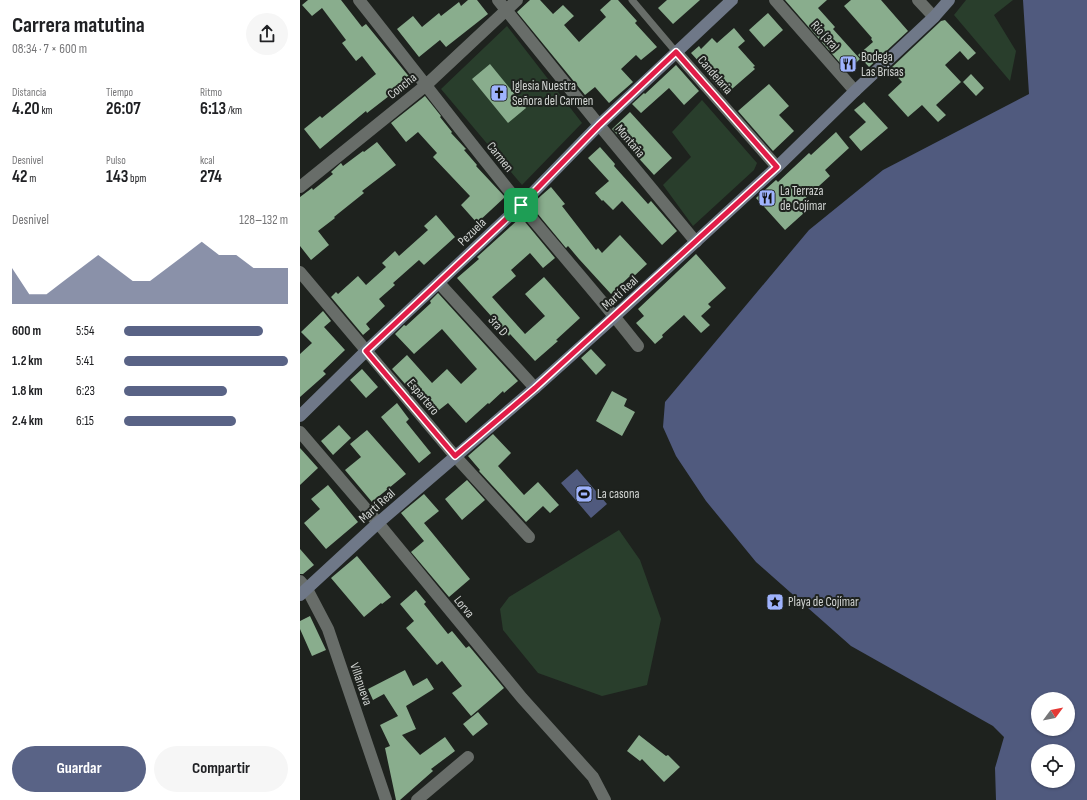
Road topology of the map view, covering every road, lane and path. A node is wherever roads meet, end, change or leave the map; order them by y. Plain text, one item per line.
1 (359, 0) edge
2 (370, 0) edge
3 (498, 0) edge
4 (517, 0) edge
5 (632, 0) edge
6 (732, 0) edge
7 (775, 0) edge
8 (918, 0) edge
9 (950, 0) edge
10 (506, 11) junction
11 (934, 17) junction
12 (375, 21) junction
13 (676, 52) junction
14 (425, 86) junction
15 (855, 91) junction
16 (599, 125) junction
17 (777, 167) junction
18 (300, 187) edge
19 (521, 205) junction
20 (696, 242) junction
21 (300, 272) edge
22 (439, 283) junction
23 (615, 316) junction
24 (638, 346) dead end
25 (366, 351) junction
26 (535, 388) junction
27 (300, 416) edge
28 (300, 432) edge
29 (455, 456) junction
30 (378, 523) junction
31 (529, 537) dead end
32 (302, 589) edge
33 (468, 757) dead end
34 (386, 800) edge
35 (417, 800) edge
36 (605, 800) edge

1 - 12 street, Carmen
2 - 12 street
3 - 10 street, Montaña
4 - 10 street, Concha
5 - 13 lane, Candelaria
6 - 13 main road, Pezuela
7 - 15 street, Río (3ra)
8 - 11 street
9 - 11 main road, Martí Real
10 - 14 street, Concha
10 - 16 street, Montaña
11 - 15 main road, Martí Real
12 - 14 street, Carmen
13 - 16 main road, Pezuela
13 - 17 street, Candelaria
14 - 18 street, Concha
14 - 19 street, Carmen
15 - 17 main road, Martí Real
16 - 19 main road, Pezuela
16 - 20 street, Montaña
17 - 20 main road, Martí Real
19 - 22 main road, Pezuela
19 - 23 street, Carmen
20 - 23 main road, Martí Real
21 - 25 street, Espartero
22 - 25 main road, Pezuela
22 - 26 street, 3ra D
23 - 24 street, Carmen
23 - 26 main road, Martí Real
25 - 27 main road, Pezuela
25 - 29 street, Espartero
26 - 29 main road, Martí Real
28 - 30 street, Lorva
29 - 30 main road, Martí Real
29 - 31 street, Espartero
30 - 32 main road, Martí Real
30 - 36 street, Lorva
32 - 34 street, Villanueva
33 - 35 street

